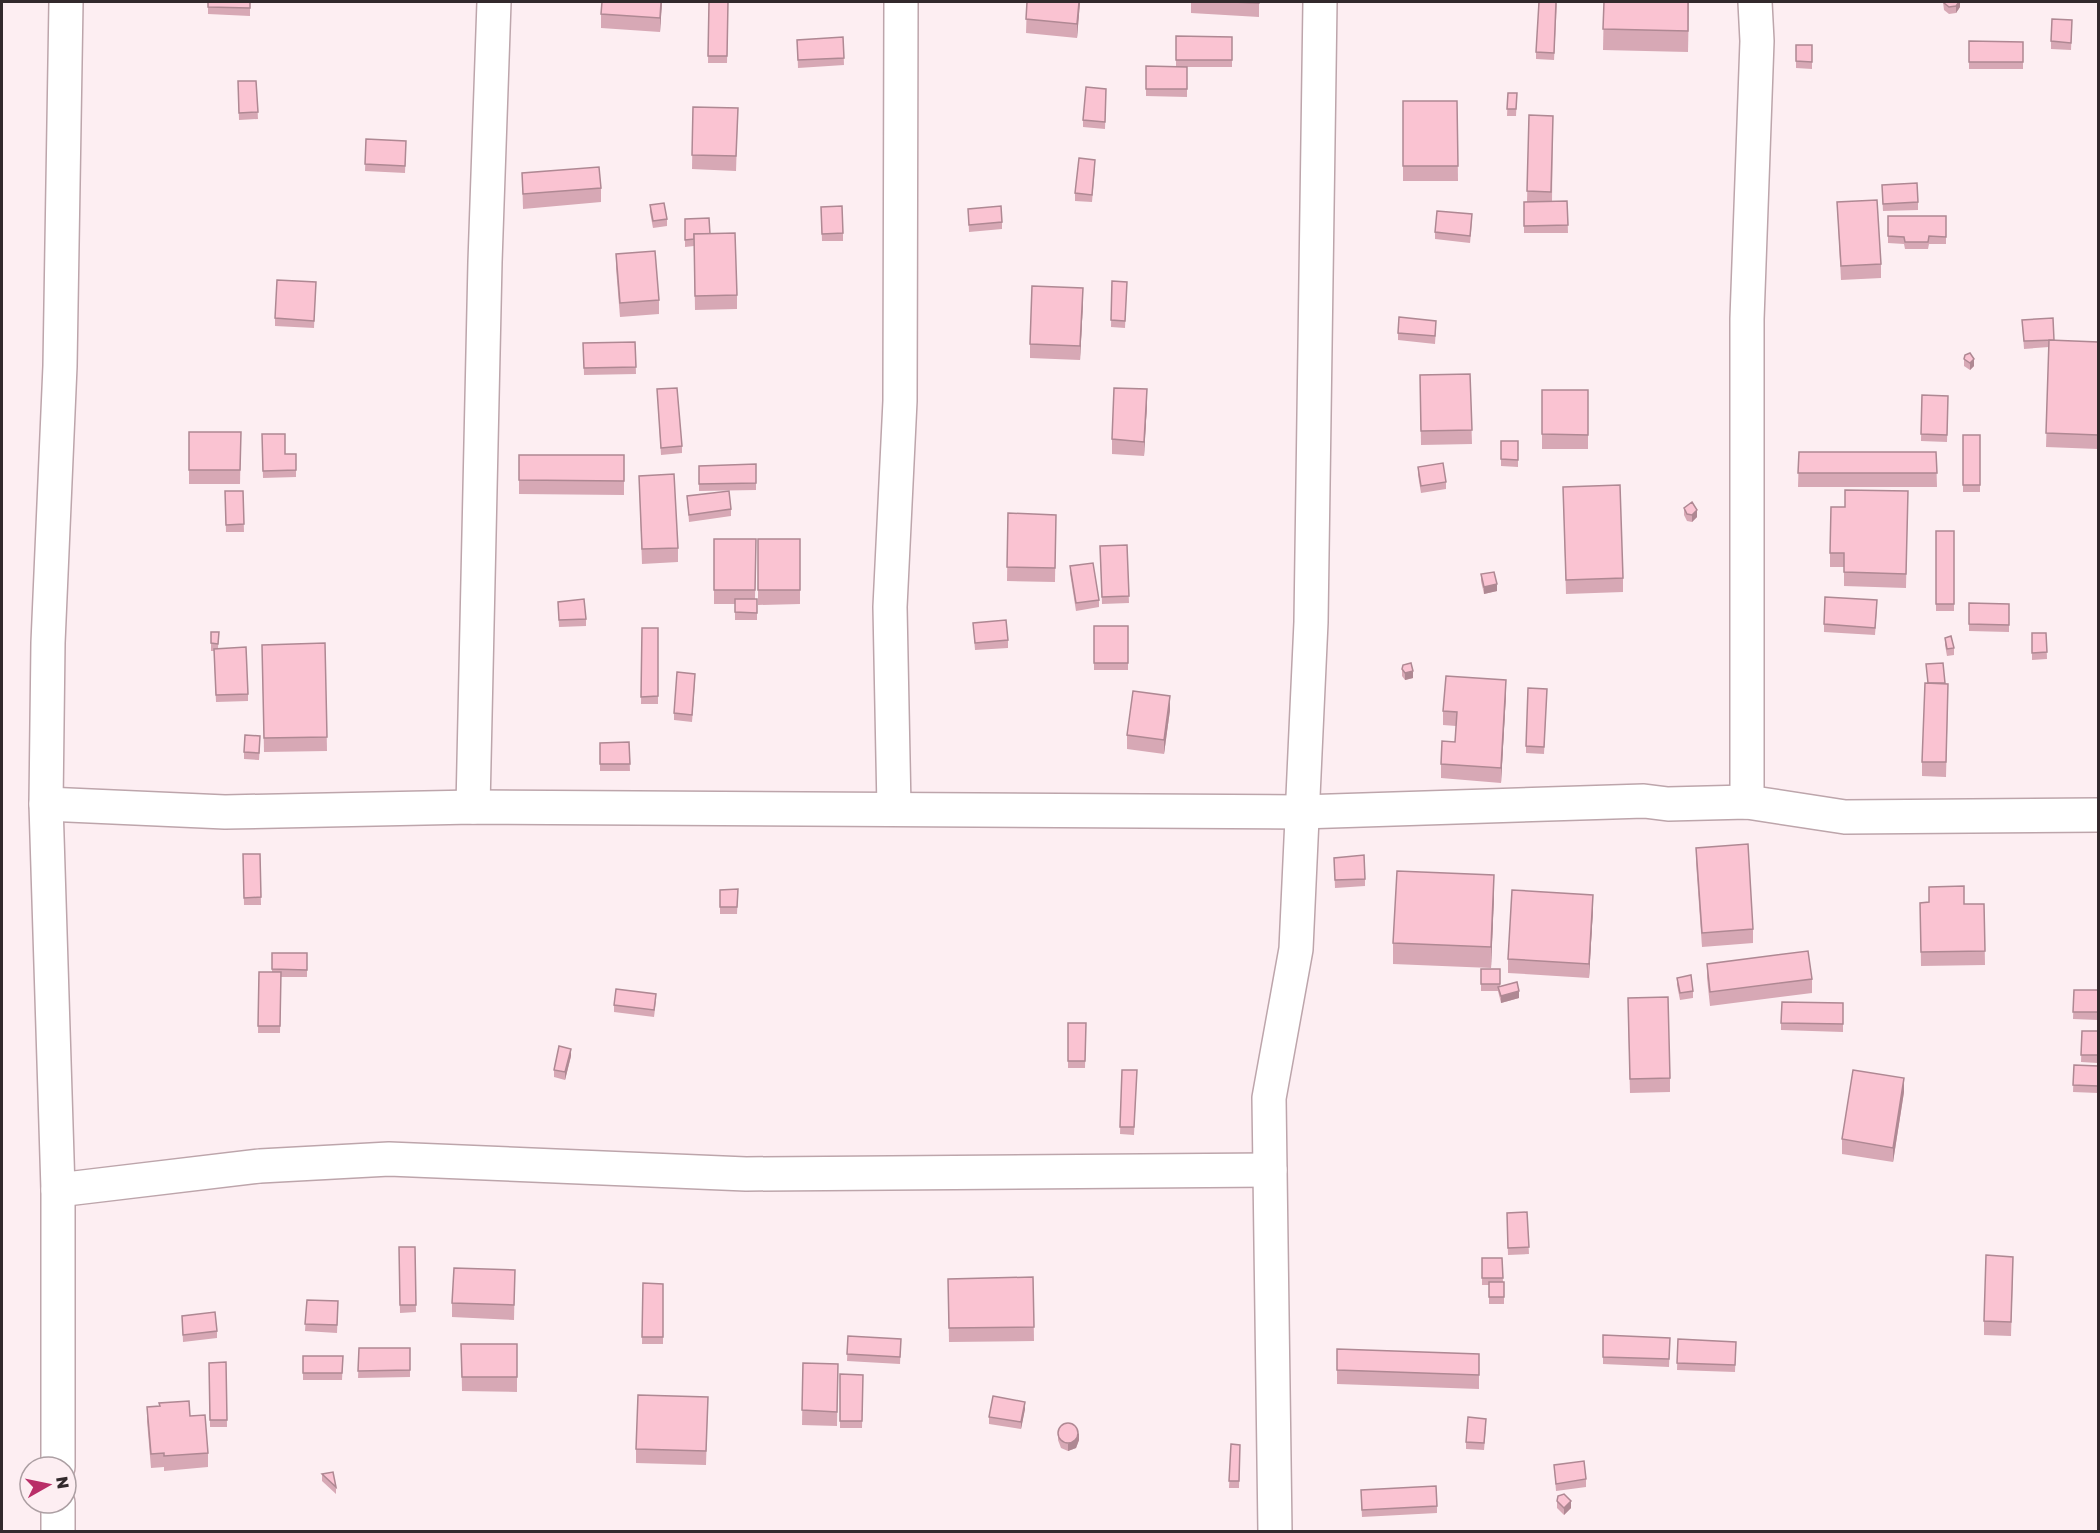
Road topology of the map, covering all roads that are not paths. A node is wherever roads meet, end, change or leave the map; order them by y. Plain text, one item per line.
1 (66, 2) edge
2 (494, 2) edge
3 (901, 2) edge
4 (1320, 2) edge
5 (1755, 2) edge
6 (1747, 802) junction
7 (46, 804) junction
8 (473, 807) junction
9 (894, 809) junction
10 (1301, 812) junction
11 (2098, 815) edge
12 (1270, 1170) junction
13 (58, 1190) junction
14 (58, 1455) edge
15 (58, 1515) edge
16 (58, 1532) edge
17 (1275, 1532) edge

1 - 7 street
2 - 8 street
3 - 9 street
4 - 10 street
5 - 6 street
6 - 10 street
6 - 11 street
7 - 8 street
7 - 13 street
8 - 9 street
9 - 10 street
10 - 12 street
12 - 13 street
12 - 17 street
13 - 14 street
15 - 16 street

